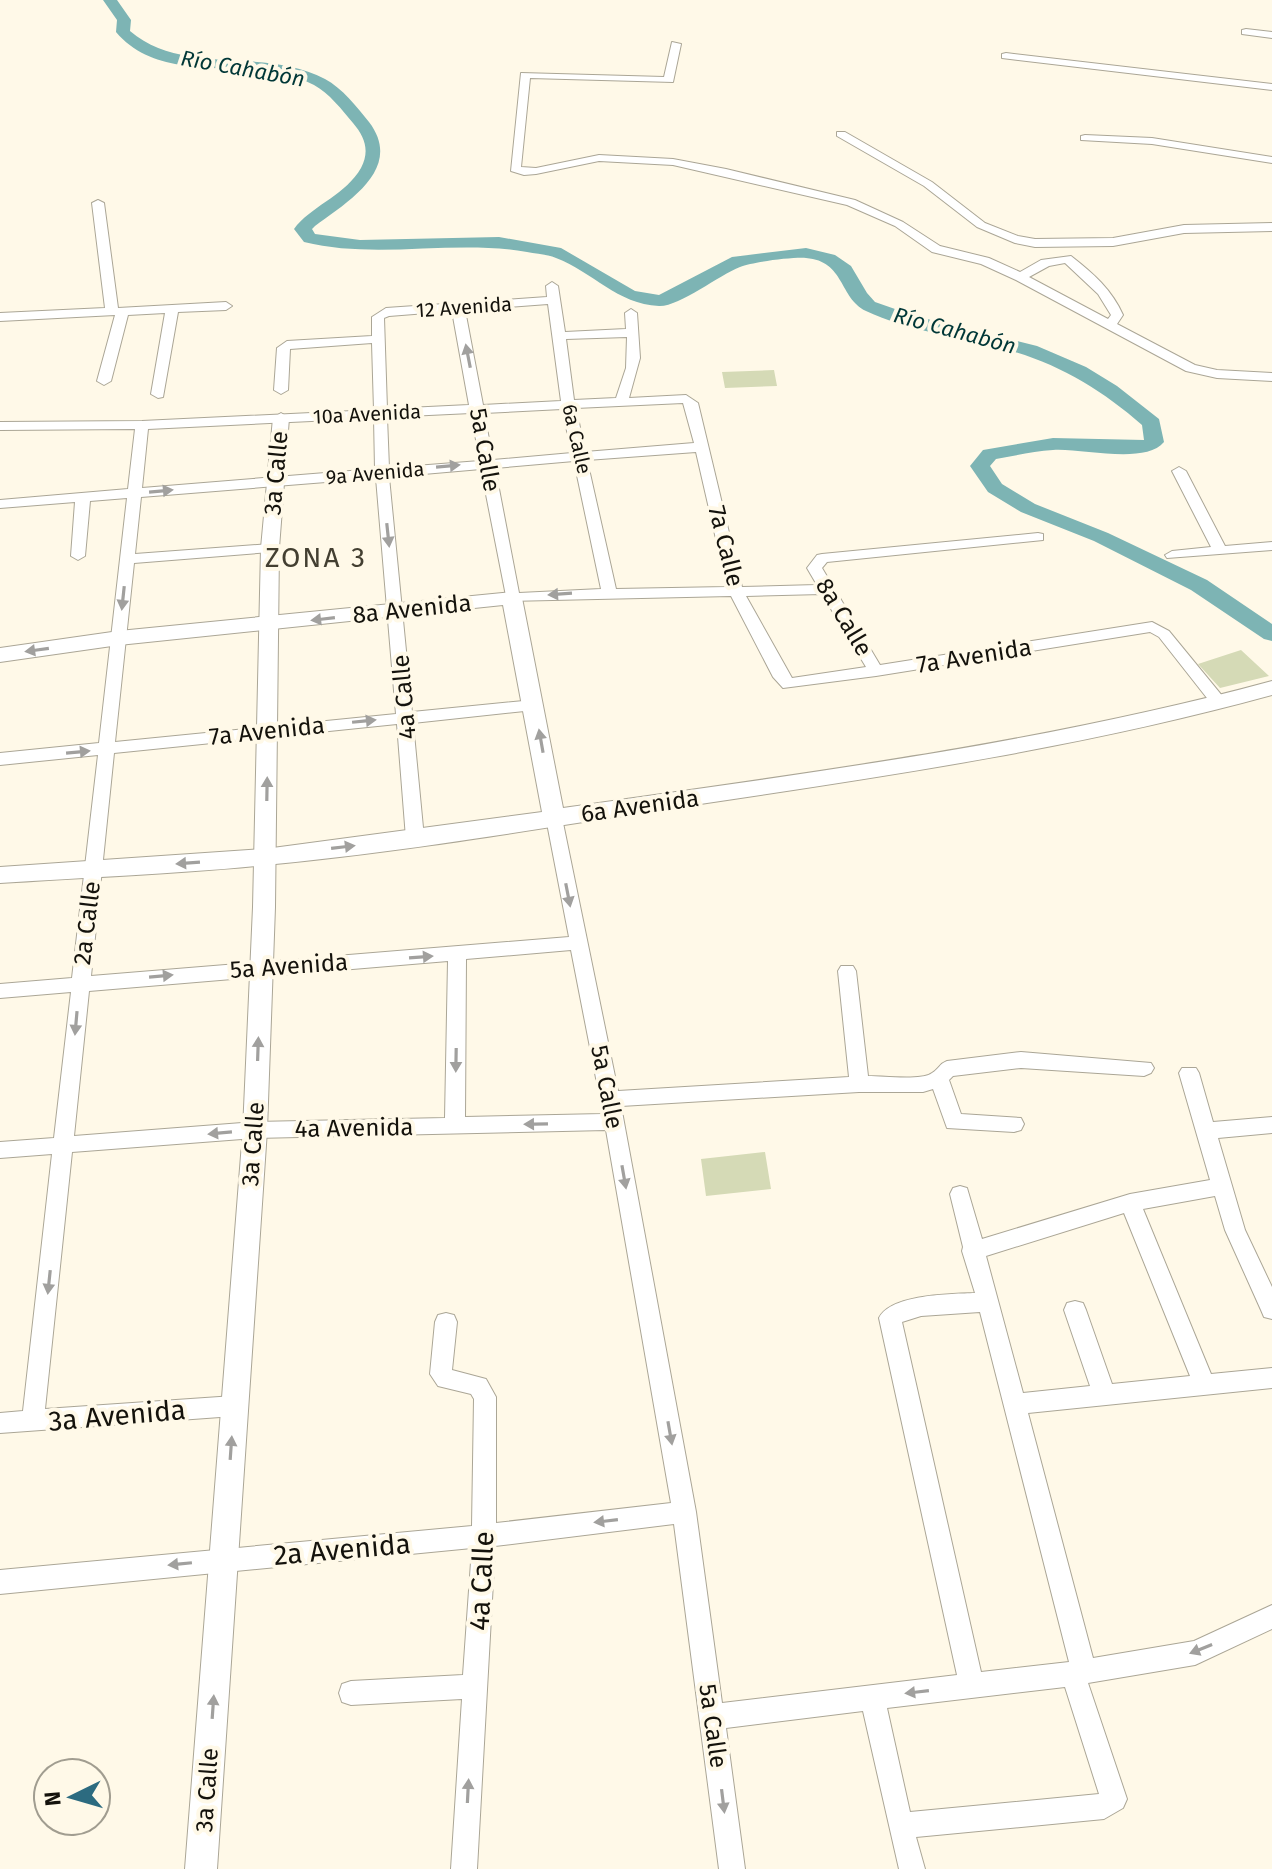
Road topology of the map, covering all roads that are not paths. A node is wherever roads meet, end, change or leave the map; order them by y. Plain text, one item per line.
1 (1246, 32) dead end
2 (1272, 35) edge
3 (676, 44) dead end
4 (1006, 56) dead end
5 (1272, 87) edge
6 (841, 134) dead end
7 (1085, 138) dead end
8 (1272, 160) edge
9 (98, 203) dead end
10 (1272, 227) edge
11 (1020, 277) junction
12 (552, 293) joint
13 (226, 306) dead end
14 (458, 308) junction
15 (172, 309) junction
16 (117, 312) junction
17 (631, 313) dead end
18 (0, 317) edge
19 (378, 317) joint
20 (1111, 323) junction
21 (632, 333) junction
22 (557, 336) junction
23 (380, 339) junction
24 (1272, 377) edge
25 (104, 381) dead end
26 (281, 390) dead end
27 (158, 394) dead end
28 (686, 399) joint
29 (621, 402) junction
30 (568, 404) junction
31 (478, 408) junction
32 (381, 413) junction
33 (281, 418) junction
34 (142, 425) junction
35 (0, 426) edge
36 (701, 447) junction
37 (581, 456) junction
38 (487, 463) junction
39 (1179, 471) dead end
40 (382, 472) junction
41 (274, 481) junction
42 (134, 493) junction
43 (83, 497) junction
44 (0, 504) edge
45 (1038, 537) dead end
46 (1272, 546) edge
47 (270, 548) junction
48 (1220, 550) junction
49 (1172, 555) dead end
50 (78, 556) dead end
51 (128, 559) junction
52 (826, 589) junction
53 (609, 591) junction
54 (736, 592) junction
55 (512, 598) junction
56 (396, 610) junction
57 (271, 625) junction
58 (119, 638) junction
59 (0, 655) edge
60 (876, 671) junction
61 (789, 684) joint
62 (1272, 688) edge
63 (1220, 703) junction
64 (534, 705) junction
65 (406, 717) junction
66 (268, 730) junction
67 (106, 750) junction
68 (0, 759) edge
69 (554, 818) junction
70 (415, 838) junction
71 (265, 857) junction
72 (94, 868) junction
73 (0, 875) edge
74 (577, 943) junction
75 (457, 954) junction
76 (262, 967) junction
77 (847, 971) dead end
78 (80, 984) junction
79 (0, 991) edge
80 (1144, 1068) dead end
81 (1189, 1073) dead end
82 (939, 1079) junction
83 (859, 1084) junction
84 (610, 1099) junction
85 (614, 1122) junction
86 (1014, 1124) dead end
87 (1272, 1125) edge
88 (455, 1126) junction
89 (255, 1130) junction
90 (1204, 1131) junction
91 (64, 1145) junction
92 (0, 1150) edge
93 (1221, 1186) junction
94 (960, 1194) dead end
95 (1130, 1203) junction
96 (972, 1251) junction
97 (985, 1302) junction
98 (1075, 1310) dead end
99 (1272, 1310) edge
100 (446, 1322) dead end
101 (1272, 1378) edge
102 (1205, 1385) junction
103 (1104, 1394) junction
104 (1013, 1404) junction
105 (234, 1406) junction
106 (33, 1421) junction
107 (0, 1423) edge
108 (684, 1512) junction
109 (484, 1536) junction
110 (224, 1559) junction
111 (0, 1582) edge
112 (1272, 1617) edge
113 (1078, 1673) junction
114 (972, 1686) junction
115 (474, 1692) junction
116 (351, 1693) dead end
117 (872, 1697) junction
118 (712, 1717) junction
119 (900, 1826) junction
120 (201, 1869) edge
121 (464, 1869) edge
122 (732, 1869) edge
123 (912, 1869) edge

1 - 2 street
3 - 11 street
4 - 5 street
6 - 10 street
7 - 8 street
9 - 16 street
11 - 20 street
11 - 20 street
12 - 14 street, 12 Avenida
12 - 22 street, 6a Calle
13 - 15 street
14 - 19 street, 12 Avenida
31 -> 14 street, 5a Calle
15 - 16 street
15 - 27 street
16 - 18 street
16 - 25 street
17 - 21 street
19 - 23 street, 4a Calle
20 - 24 street
21 - 22 street
21 - 29 street
22 - 30 street, 6a Calle
23 - 26 street
23 - 32 street, 4a Calle
28 - 29 street, 10a Avenida
28 - 36 street, 7a Calle
29 - 30 street, 10a Avenida
30 - 31 street, 10a Avenida
30 - 37 street, 6a Calle
31 - 32 street, 10a Avenida
31 - 38 street, 5a Calle
32 - 33 street, 10a Avenida
32 - 40 street, 4a Calle
33 - 34 street, 10a Avenida
33 - 41 street, 3a Calle
34 - 35 street, 10a Avenida
34 - 42 street, 2a Calle
36 - 37 street, 9a Avenida
36 - 54 street, 7a Calle
37 - 38 street, 9a Avenida
37 - 53 street, 6a Calle
40 -> 38 street, 9a Avenida
38 - 55 street, 5a Calle
39 - 48 street
40 - 41 street, 9a Avenida
40 -> 56 street, 4a Calle
42 -> 41 street, 9a Avenida
41 - 47 street, 3a Calle
42 - 43 street, 9a Avenida
42 - 51 street, 2a Calle
43 - 44 street, 9a Avenida
43 - 50 street
45 - 52 street, 8a Calle
46 - 48 street
47 - 51 street
47 - 57 street, 3a Calle
48 - 49 street
51 -> 58 street, 2a Calle
52 - 54 street, 8a Avenida
52 - 60 street, 8a Calle
53 - 54 street, 8a Avenida
53 -> 55 street, 8a Avenida
54 - 61 street, 7a Calle
55 - 56 main road, 8a Avenida
55 - 64 main road, 5a Calle
56 -> 57 main road, 8a Avenida
56 - 65 street, 4a Calle
57 - 58 main road, 8a Avenida
57 - 66 street, 3a Calle
58 -> 59 main road, 8a Avenida
58 - 67 street, 2a Calle
60 - 61 street, 7a Avenida
60 - 63 street, 7a Avenida
62 - 63 main road, 6a Avenida
63 - 69 main road, 6a Avenida
64 - 65 street, 7a Avenida
69 -> 64 main road, 5a Calle
66 -> 65 street, 7a Avenida
65 - 70 street, 4a Calle
66 - 67 street, 7a Avenida
71 -> 66 street, 3a Calle
68 -> 67 street, 7a Avenida
67 - 72 street, 2a Calle
69 - 70 main road, 6a Avenida
69 -> 74 street, 5a Calle
71 -> 70 main road, 6a Avenida
71 -> 72 main road, 6a Avenida
71 - 76 street, 3a Calle
72 - 73 main road, 6a Avenida
72 - 78 street, 2a Calle
74 - 75 street, 5a Avenida
74 - 84 street, 5a Calle
76 -> 75 street, 5a Avenida
75 -> 88 street
78 -> 76 street, 5a Avenida
89 -> 76 street, 3a Calle
77 - 83 street
78 - 79 street, 5a Avenida
78 -> 91 street, 2a Calle
80 - 82 street
81 - 90 street
82 - 83 street
82 - 86 street
83 - 84 street
84 - 85 street, 5a Calle
85 -> 88 street, 4a Avenida
85 -> 108 street, 5a Calle
87 - 90 street
88 - 89 street, 4a Avenida
89 -> 91 street, 4a Avenida
89 - 105 street, 3a Calle
90 - 93 street
91 - 92 street, 4a Avenida
91 -> 106 street, 2a Calle
93 - 95 street
93 - 99 street
94 - 96 street
95 - 96 street
95 - 102 street
96 - 97 street
97 - 104 street
97 - 114 street
98 - 103 street
100 - 109 street, 4a Calle
101 - 102 street
102 - 103 street
103 - 104 street
104 - 113 street
105 - 106 street, 3a Avenida
110 -> 105 street, 3a Calle
106 - 107 street, 3a Avenida
108 -> 109 street, 2a Avenida
108 - 118 street, 5a Calle
109 - 110 street, 2a Avenida
109 - 115 street, 4a Calle
110 -> 111 street, 2a Avenida
120 -> 110 street, 3a Calle
112 -> 113 street
113 - 114 street
113 - 119 street
114 -> 117 street
115 - 116 street
121 -> 115 street, 4a Calle
117 - 118 street
117 - 119 street
118 -> 122 street, 5a Calle
119 - 123 street

